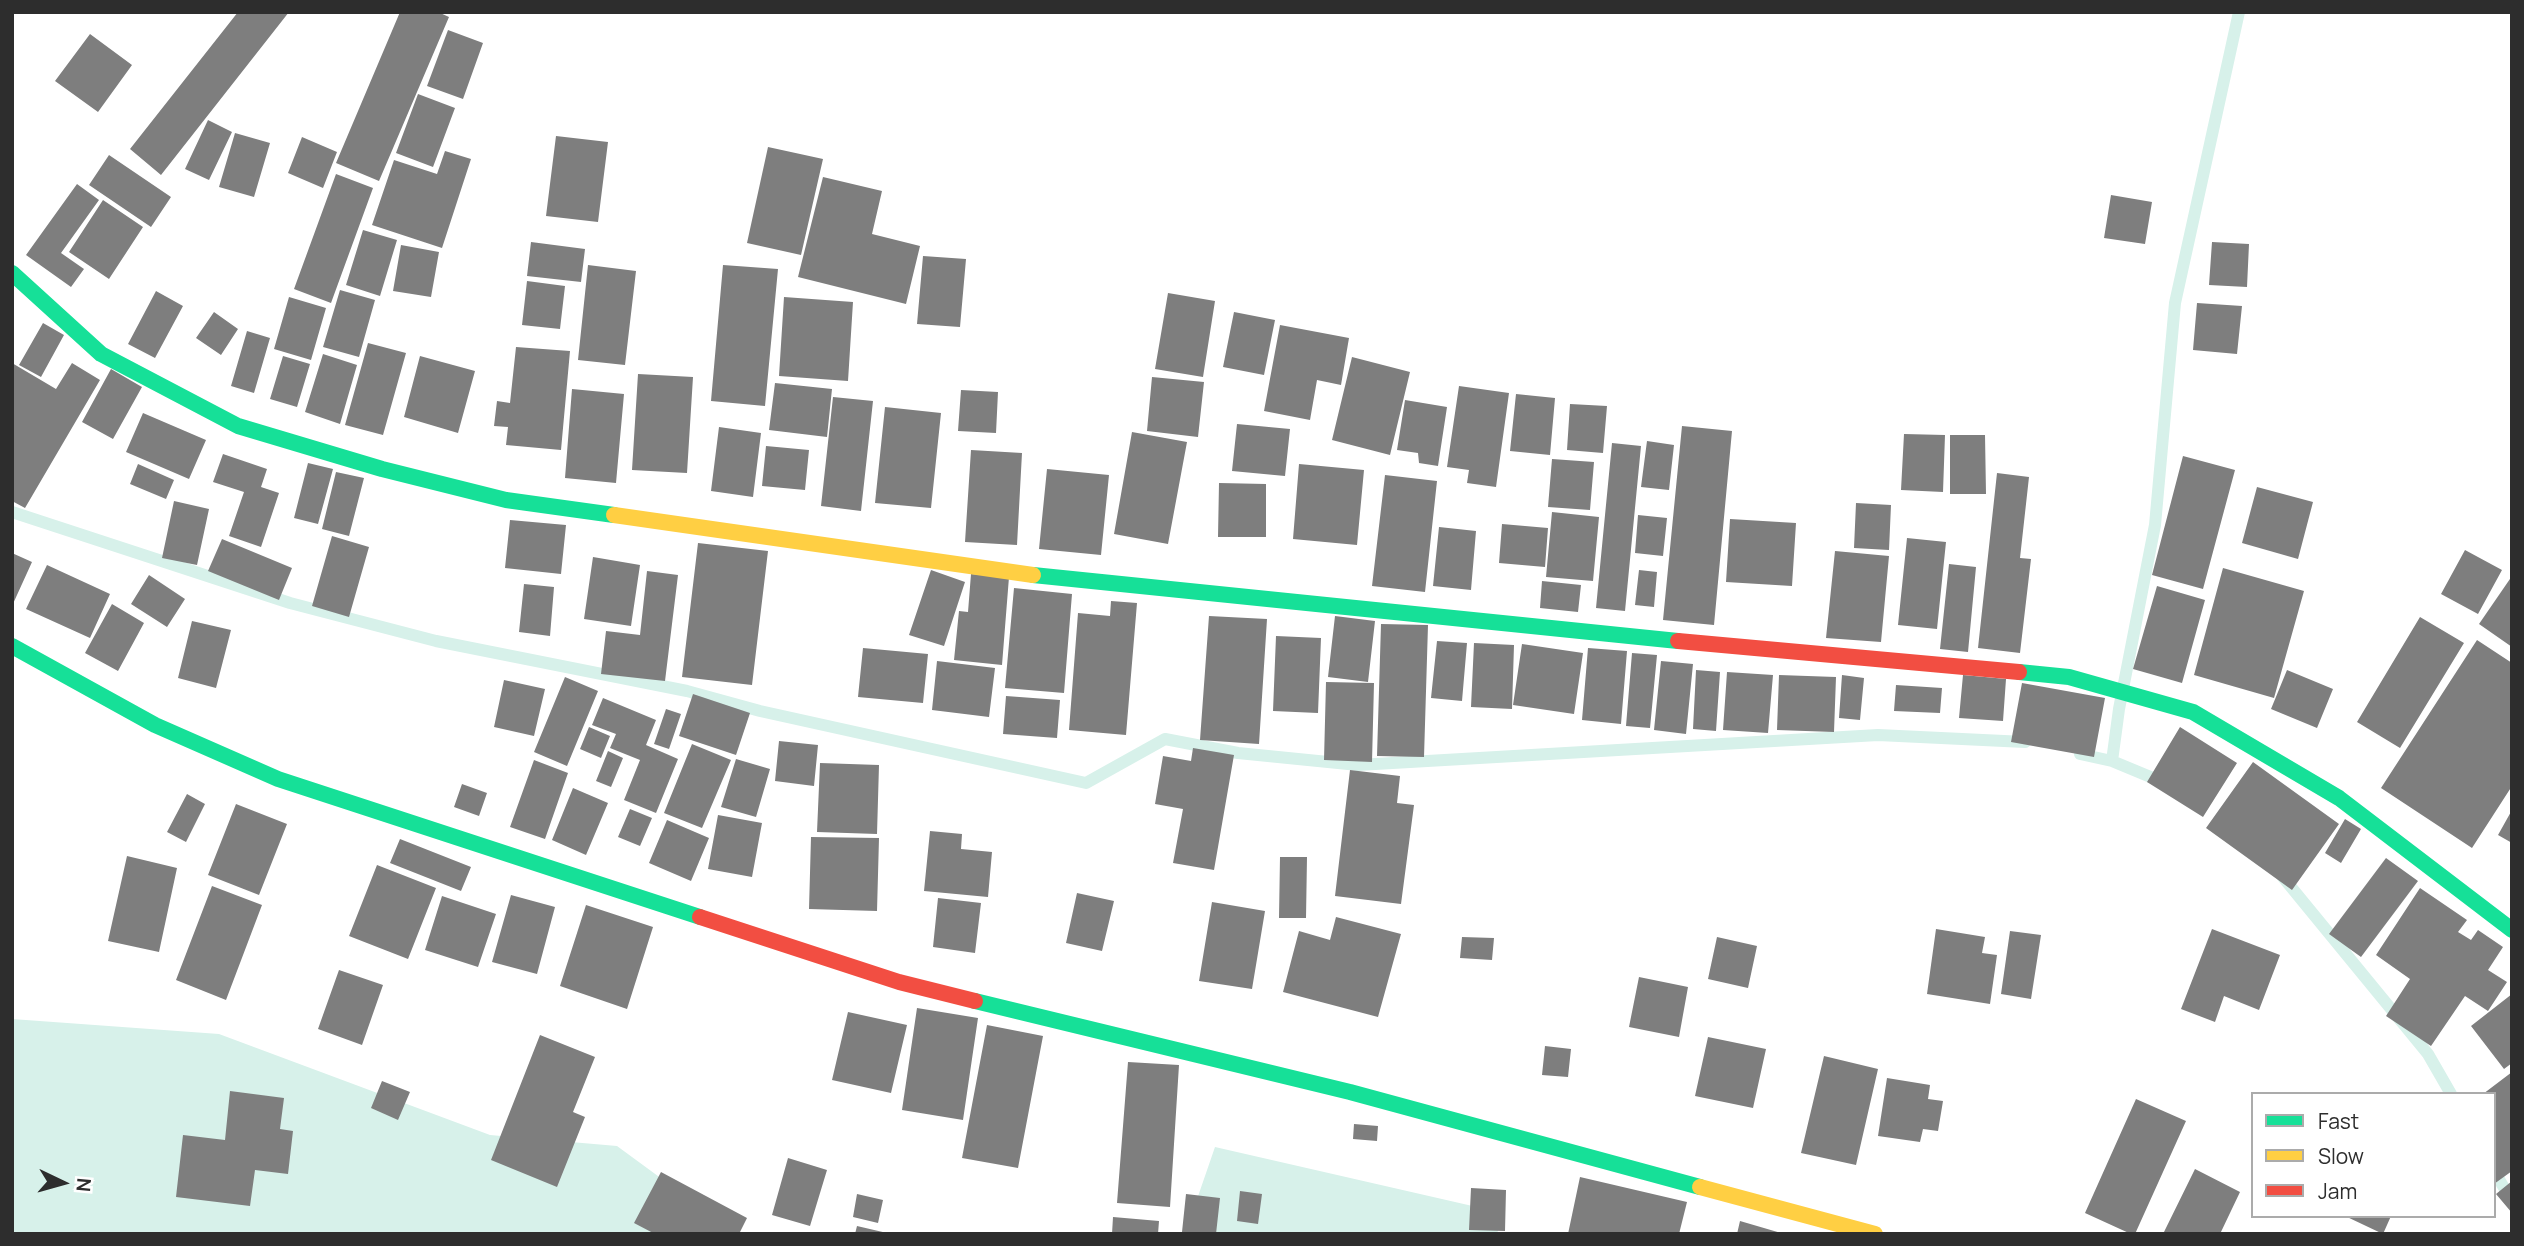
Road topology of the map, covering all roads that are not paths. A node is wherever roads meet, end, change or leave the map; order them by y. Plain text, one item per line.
1 (12, 273) edge
2 (12, 646) edge
3 (2512, 930) edge
4 (1875, 1234) edge

1 - 3 street
2 - 4 street

